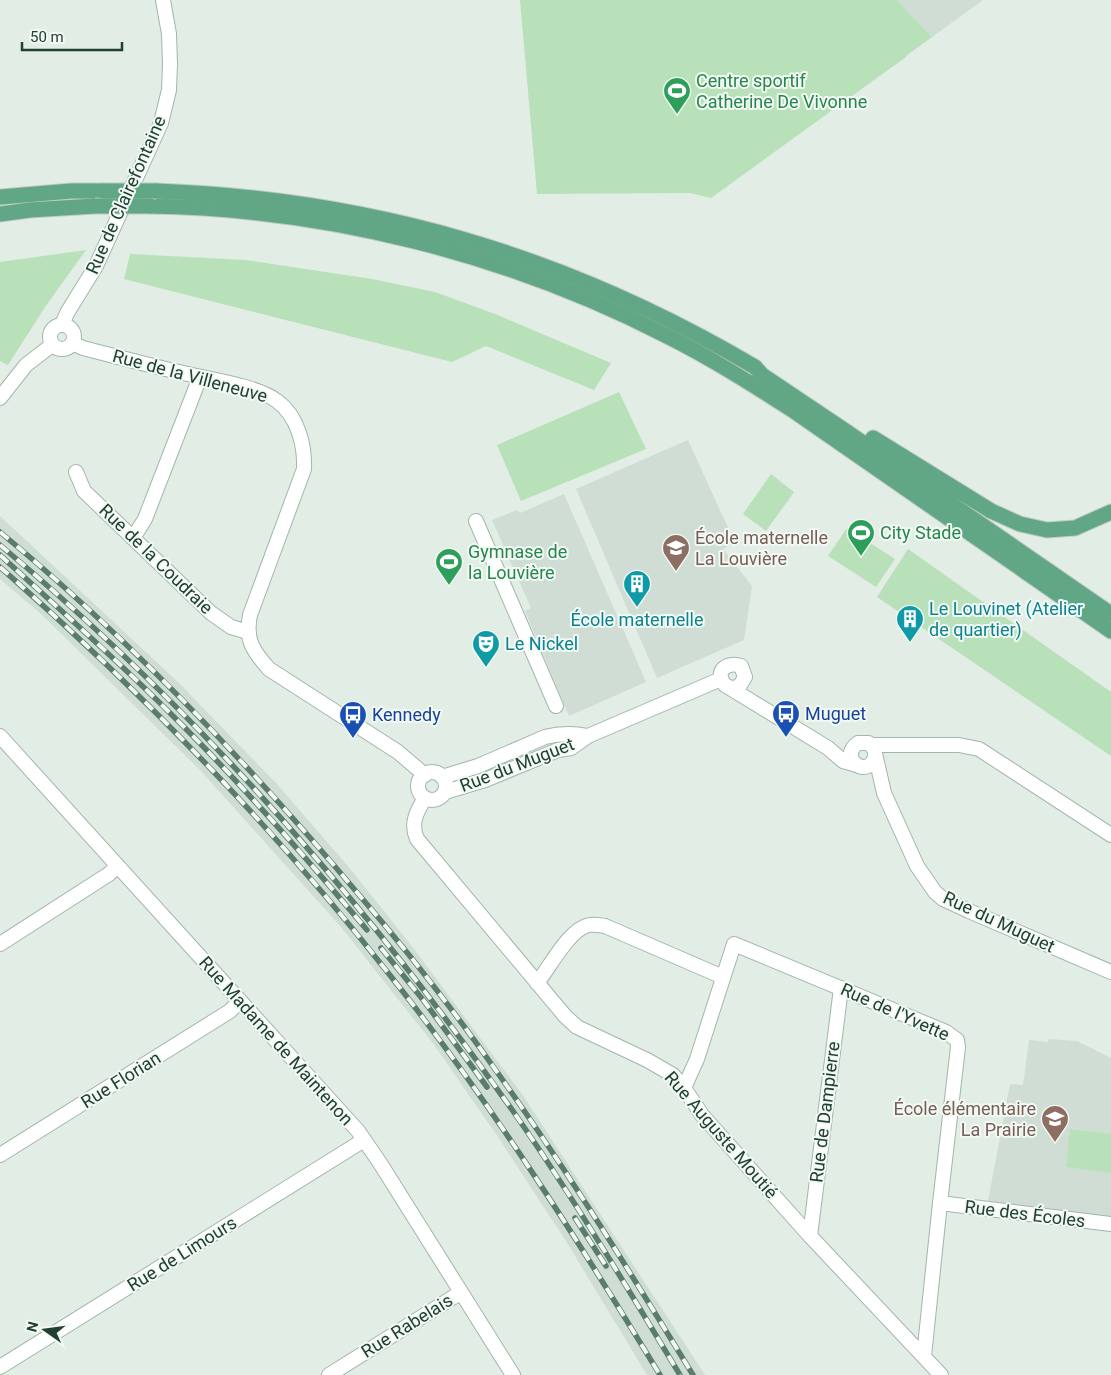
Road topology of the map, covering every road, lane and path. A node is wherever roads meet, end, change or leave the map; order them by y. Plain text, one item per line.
1 (162, 0) edge
2 (0, 197) edge
3 (0, 214) edge
4 (62, 325) junction
5 (72, 343) junction
6 (52, 345) junction
7 (755, 367) junction
8 (200, 377) junction
9 (0, 398) edge
10 (76, 472) dead end
11 (1111, 512) edge
12 (476, 521) dead end
13 (133, 538) junction
14 (1111, 614) edge
15 (1111, 631) edge
16 (248, 632) junction
17 (744, 681) junction
18 (726, 684) junction
19 (759, 705) junction
20 (556, 706) dead end
21 (0, 736) edge
22 (588, 736) junction
23 (828, 748) junction
24 (853, 748) junction
25 (874, 751) junction
26 (858, 766) junction
27 (425, 775) junction
28 (442, 777) junction
29 (445, 792) junction
30 (884, 793) junction
31 (424, 798) junction
32 (1111, 835) edge
33 (117, 866) junction
34 (0, 944) edge
35 (1111, 972) edge
36 (724, 977) junction
37 (537, 983) junction
38 (841, 988) junction
39 (239, 1002) junction
40 (684, 1088) junction
41 (364, 1140) junction
42 (0, 1155) edge
43 (940, 1203) junction
44 (1111, 1224) edge
45 (810, 1236) junction
46 (460, 1293) junction
47 (924, 1356) junction
48 (0, 1367) edge
49 (329, 1375) edge
50 (513, 1375) edge
51 (941, 1375) edge

1 - 4 street, Rue de Clairefontaine
2 - 7 main road, bridge
3 - 15 main road, bridge
4 - 5 street
4 - 6 street
5 - 6 street
5 - 8 street, Rue de la Villeneuve
6 - 9 street
7 - 11 main road
7 - 14 main road
8 - 13 street
8 - 16 street, Rue de la Villeneuve
10 - 13 street, Rue de la Coudraie
12 - 20 street
13 - 16 street, Rue de la Coudraie
16 - 27 street
17 - 18 street
17 - 18 street
17 - 19 street, Rue du Muguet
18 - 19 street, Rue du Muguet
18 - 22 street, Rue du Muguet
19 - 23 street, Rue du Muguet
21 - 33 street, Rue Madame de Maintenon
22 - 28 street, Rue du Muguet
22 - 29 street, Rue du Muguet
23 - 24 street
23 - 26 street, Rue du Muguet
24 - 25 street
24 - 26 street
25 - 26 street
25 - 30 street, Rue du Muguet
25 - 32 street
26 - 30 street, Rue du Muguet
27 - 28 street
27 - 31 street
28 - 29 street
29 - 31 street
30 - 35 street, Rue du Muguet
31 - 37 street, Rue Auguste Moutié
33 - 34 street
33 - 39 street, Rue Madame de Maintenon
36 - 37 street
36 - 38 street, Rue de l'Yvette
36 - 40 street, Rue de l'Yvette
37 - 40 street, Rue Auguste Moutié
38 - 43 street, Rue de l'Yvette
38 - 45 street, Rue de Dampierre
39 - 41 street, Rue Madame de Maintenon
39 - 42 street, Rue Florian
40 - 45 street, Rue Auguste Moutié
41 - 46 street, Rue Madame de Maintenon
41 - 48 street, Rue de Limours
43 - 44 street, Rue des Écoles
43 - 47 street, Rue de l'Yvette
45 - 47 street, Rue Auguste Moutié
46 - 49 street, Rue Rabelais
46 - 50 street, Rue Madame de Maintenon
47 - 51 street, Rue Auguste Moutié

